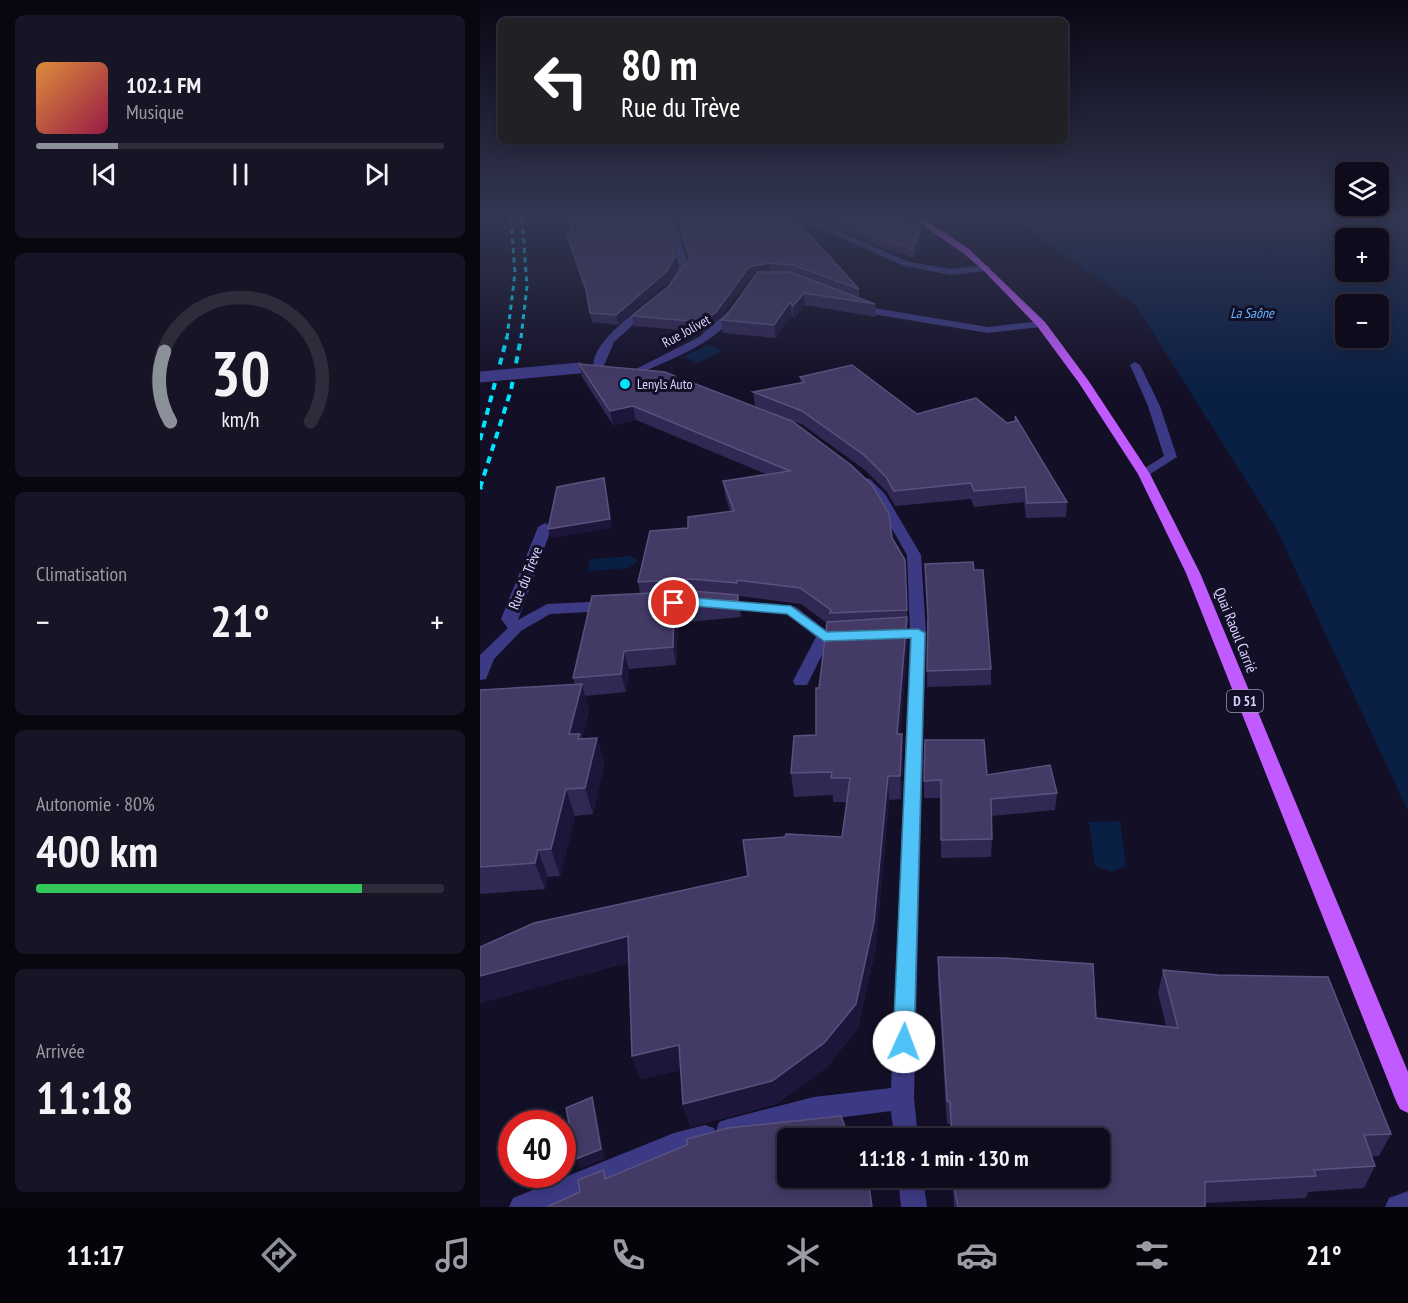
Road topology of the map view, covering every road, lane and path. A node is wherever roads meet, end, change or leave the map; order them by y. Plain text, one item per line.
1 (680, 274) edge
2 (992, 274) edge
3 (665, 293) edge
4 (846, 300) edge
5 (656, 301) edge
6 (739, 305) edge
7 (1041, 324) junction
8 (1135, 365) dead end
9 (660, 375) edge
10 (480, 377) edge
11 (849, 469) edge
12 (1144, 474) junction
13 (545, 527) dead end
14 (705, 603) edge
15 (627, 605) edge
16 (516, 628) junction
17 (859, 635) edge
18 (824, 636) junction
19 (480, 675) edge
20 (801, 681) dead end
21 (902, 1098) junction
22 (1408, 1101) edge
23 (905, 1128) edge
24 (912, 1188) edge
25 (1408, 1204) edge
26 (522, 1207) edge
27 (914, 1207) edge
28 (1398, 1207) edge

1 - 3 street
2 - 7 main road, Quai Raoul Carrié / D 51
4 - 7 street
5 - 10 street, bridge
6 - 9 street, Rue Jolivet
7 - 12 main road, Quai Raoul Carrié / D 51
8 - 12 street
11 - 21 street
12 - 22 main road, Quai Raoul Carrié / D 51
13 - 16 street, Rue du Trève
14 - 18 street
15 - 16 street, Rue du Trève
16 - 19 street, Rue du Trève
17 - 18 street
18 - 20 street
21 - 23 street
21 - 26 street
24 - 27 street
25 - 28 street

